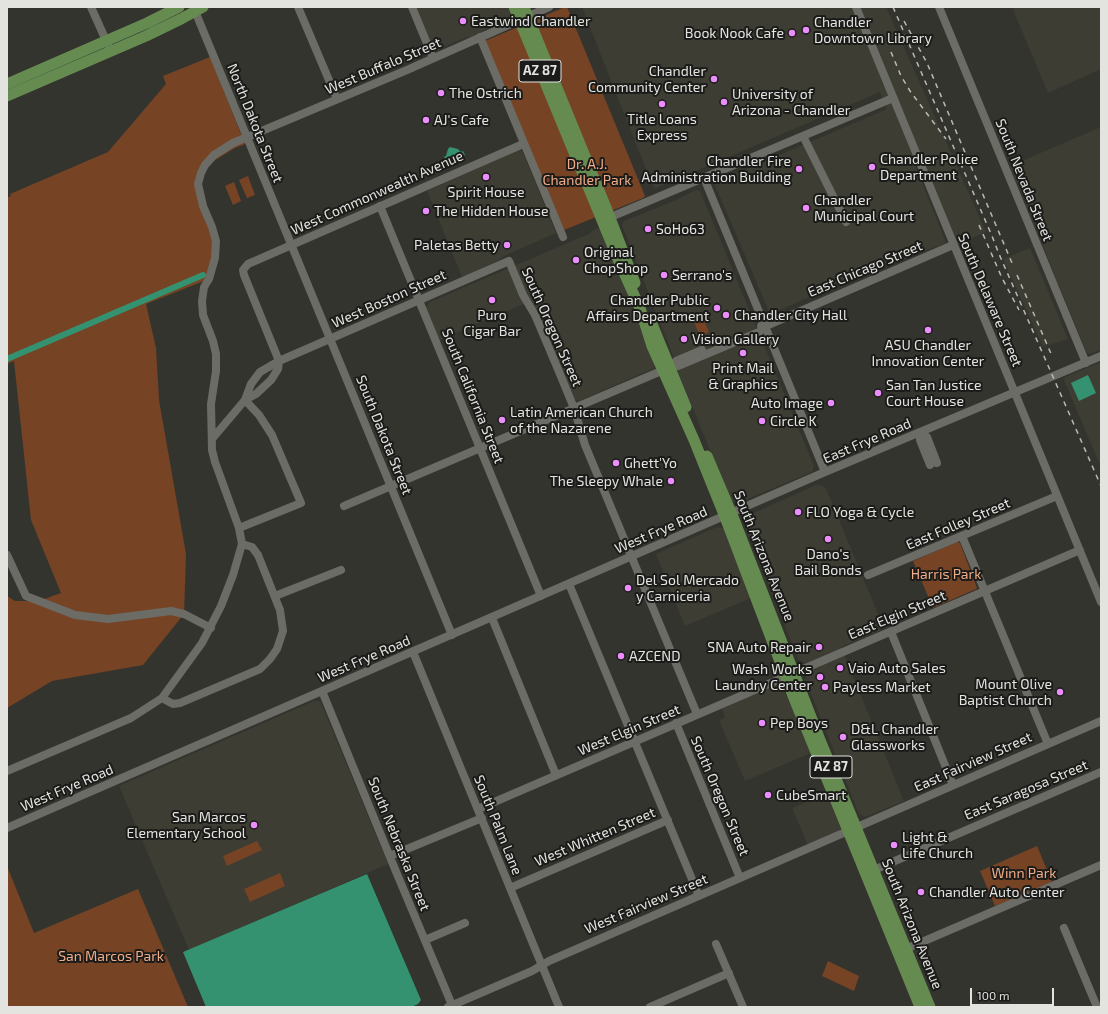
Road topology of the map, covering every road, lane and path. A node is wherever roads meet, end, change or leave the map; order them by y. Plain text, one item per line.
1 (91, 7) edge
2 (179, 7) edge
3 (298, 7) edge
4 (412, 7) edge
5 (514, 7) edge
6 (549, 7) edge
7 (856, 7) edge
8 (939, 7) edge
9 (199, 9) edge
10 (524, 14) edge
11 (480, 38) junction
12 (106, 40) junction
13 (110, 51) junction
14 (433, 58) junction
15 (7, 84) edge
16 (7, 96) edge
17 (893, 98) junction
18 (337, 99) junction
19 (803, 136) junction
20 (247, 137) junction
21 (523, 144) junction
22 (704, 178) junction
23 (380, 206) junction
24 (606, 219) junction
25 (846, 222) dead end
26 (562, 237) dead end
27 (953, 245) junction
28 (291, 246) junction
29 (509, 261) joint
30 (419, 300) junction
31 (766, 326) junction
32 (330, 339) junction
33 (1101, 356) edge
34 (279, 361) junction
35 (1086, 362) junction
36 (666, 369) junction
37 (1014, 392) junction
38 (245, 400) junction
39 (574, 408) junction
40 (920, 432) junction
41 (212, 439) junction
42 (480, 448) junction
43 (934, 464) dead end
44 (825, 472) junction
45 (391, 487) junction
46 (1057, 496) junction
47 (344, 506) dead end
48 (728, 515) junction
49 (239, 528) junction
50 (962, 536) junction
51 (242, 544) junction
52 (1080, 550) junction
53 (7, 555) edge
54 (631, 557) junction
55 (341, 570) dead end
56 (868, 575) dead end
57 (569, 584) junction
58 (985, 592) junction
59 (275, 596) junction
60 (541, 596) junction
61 (1101, 602) edge
62 (492, 618) junction
63 (211, 628) junction
64 (890, 632) junction
65 (452, 635) junction
66 (413, 652) junction
67 (790, 675) junction
68 (322, 691) junction
69 (162, 698) junction
70 (697, 714) junction
71 (1101, 721) edge
72 (676, 724) junction
73 (635, 741) junction
74 (1048, 744) junction
75 (7, 771) edge
76 (1101, 772) edge
77 (556, 775) junction
78 (953, 785) junction
79 (478, 809) junction
80 (482, 818) junction
81 (668, 820) junction
82 (7, 828) edge
83 (852, 829) junction
84 (390, 856) junction
85 (1101, 865) edge
86 (874, 870) junction
87 (740, 878) junction
88 (510, 888) junction
89 (699, 896) junction
90 (465, 923) dead end
91 (1064, 928) dead end
92 (425, 940) junction
93 (716, 944) dead end
94 (902, 950) junction
95 (542, 965) junction
96 (729, 973) junction
97 (450, 1006) edge
98 (559, 1007) edge
99 (650, 1007) edge
100 (743, 1007) edge
101 (920, 1007) edge
102 (930, 1007) edge
103 (1097, 1007) edge

1 - 12 street
2 - 12 main road
3 - 18 street
4 - 14 street
5 - 10 main road, AZ 87
6 - 10 street, West Buffalo Street
7 - 17 street, South Delaware Street
8 - 35 street, South Nevada Street
9 - 13 main road
9 - 20 street, North Dakota Street
10 - 11 street, West Buffalo Street
10 - 24 main road, South Arizona Avenue / AZ 87
11 - 14 street, West Buffalo Street
11 - 21 street
12 - 13 street
12 - 15 main road
13 - 16 main road
14 - 18 street, West Buffalo Street
17 - 19 street
17 - 27 street, South Delaware Street
18 - 20 street, West Buffalo Street
19 - 22 street
19 - 25 street
20 - 28 street, North Dakota Street
20 - 41 street, West Buffalo Street
21 - 23 street, West Commonwealth Avenue
21 - 26 street
22 - 24 street
22 - 31 street
23 - 28 street, West Commonwealth Avenue
23 - 30 street, South California Street
24 - 36 main road, South Arizona Avenue / AZ 87
27 - 31 street, East Chicago Street
27 - 37 street, South Delaware Street
28 - 32 street, South Dakota Street
28 - 34 street, West Commonwealth Avenue
29 - 30 street, West Boston Street
29 - 39 street, South Oregon Street
30 - 32 street, West Boston Street
30 - 42 street, South California Street
31 - 36 street, East Chicago Street
31 - 44 street
32 - 34 street, West Boston Street
32 - 45 street, South Dakota Street
33 - 35 street, East Frye Road
34 - 38 street, West Boston Street
34 - 38 street, West Boston Street
35 - 37 street, East Frye Road
36 - 39 street, East Chicago Street
36 - 48 main road, South Arizona Avenue / AZ 87
37 - 40 street, East Frye Road
37 - 46 street, South Delaware Street
38 - 41 street, West Boston Street
38 - 49 street
39 - 42 street, East Chicago Street
39 - 54 street, South Oregon Street
40 - 43 street
40 - 44 street, East Frye Road
41 - 49 street, West Buffalo Street
42 - 45 street, East Chicago Street
42 - 60 street, South California Street
44 - 48 street, East Frye Road
45 - 47 street, East Chicago Street
45 - 65 street, South Dakota Street
46 - 50 street, East Folley Street
46 - 52 street, South Delaware Street
48 - 54 street, West Frye Road
48 - 67 main road, South Arizona Avenue / AZ 87
49 - 51 street, West Buffalo Street
50 - 56 street, East Folley Street
50 - 58 street
51 - 59 street
51 - 63 street
52 - 58 street, East Elgin Street
52 - 61 street, South Delaware Street
53 - 63 street
54 - 57 street, West Frye Road
54 - 70 street, South Oregon Street
55 - 59 street
57 - 60 street, West Frye Road
57 - 73 street
58 - 64 street, East Elgin Street
58 - 74 street
59 - 69 street
60 - 62 street, West Frye Road
62 - 65 street, West Frye Road
62 - 77 street
63 - 69 street
64 - 67 street, East Elgin Street
64 - 78 street
65 - 66 street, West Frye Road
66 - 68 street, West Frye Road
66 - 79 street, South Palm Lane
67 - 70 street, West Elgin Street
67 - 83 main road, South Arizona Avenue / AZ 87
68 - 82 street, West Frye Road
68 - 84 street, South Nebraska Street
69 - 75 street
70 - 72 street, West Elgin Street
71 - 74 street, East Fairview Street
72 - 73 street, West Elgin Street
72 - 87 street, South Oregon Street
73 - 77 street, West Elgin Street
73 - 81 street
74 - 78 street, East Fairview Street
76 - 86 street, East Saragosa Street
77 - 79 street, West Elgin Street
78 - 83 street, East Fairview Street
79 - 80 street, South Palm Lane
80 - 84 street
80 - 88 street, South Palm Lane
81 - 88 street, West Whitten Street
81 - 89 street
83 - 86 main road, South Arizona Avenue / AZ 87
83 - 87 street, West Fairview Street
83 - 94 main road, South Arizona Avenue / AZ 87
84 - 92 street, South Nebraska Street
85 - 94 street
86 - 94 main road, South Arizona Avenue / AZ 87
87 - 89 street, West Fairview Street
88 - 95 street, South Palm Lane
89 - 95 street, West Fairview Street
90 - 92 street
91 - 103 street
92 - 97 street, South Nebraska Street
93 - 96 street
94 - 101 main road, South Arizona Avenue / AZ 87
94 - 102 main road, South Arizona Avenue / AZ 87
95 - 97 street, West Fairview Street
95 - 98 street, South Palm Lane
96 - 99 street
96 - 100 street

